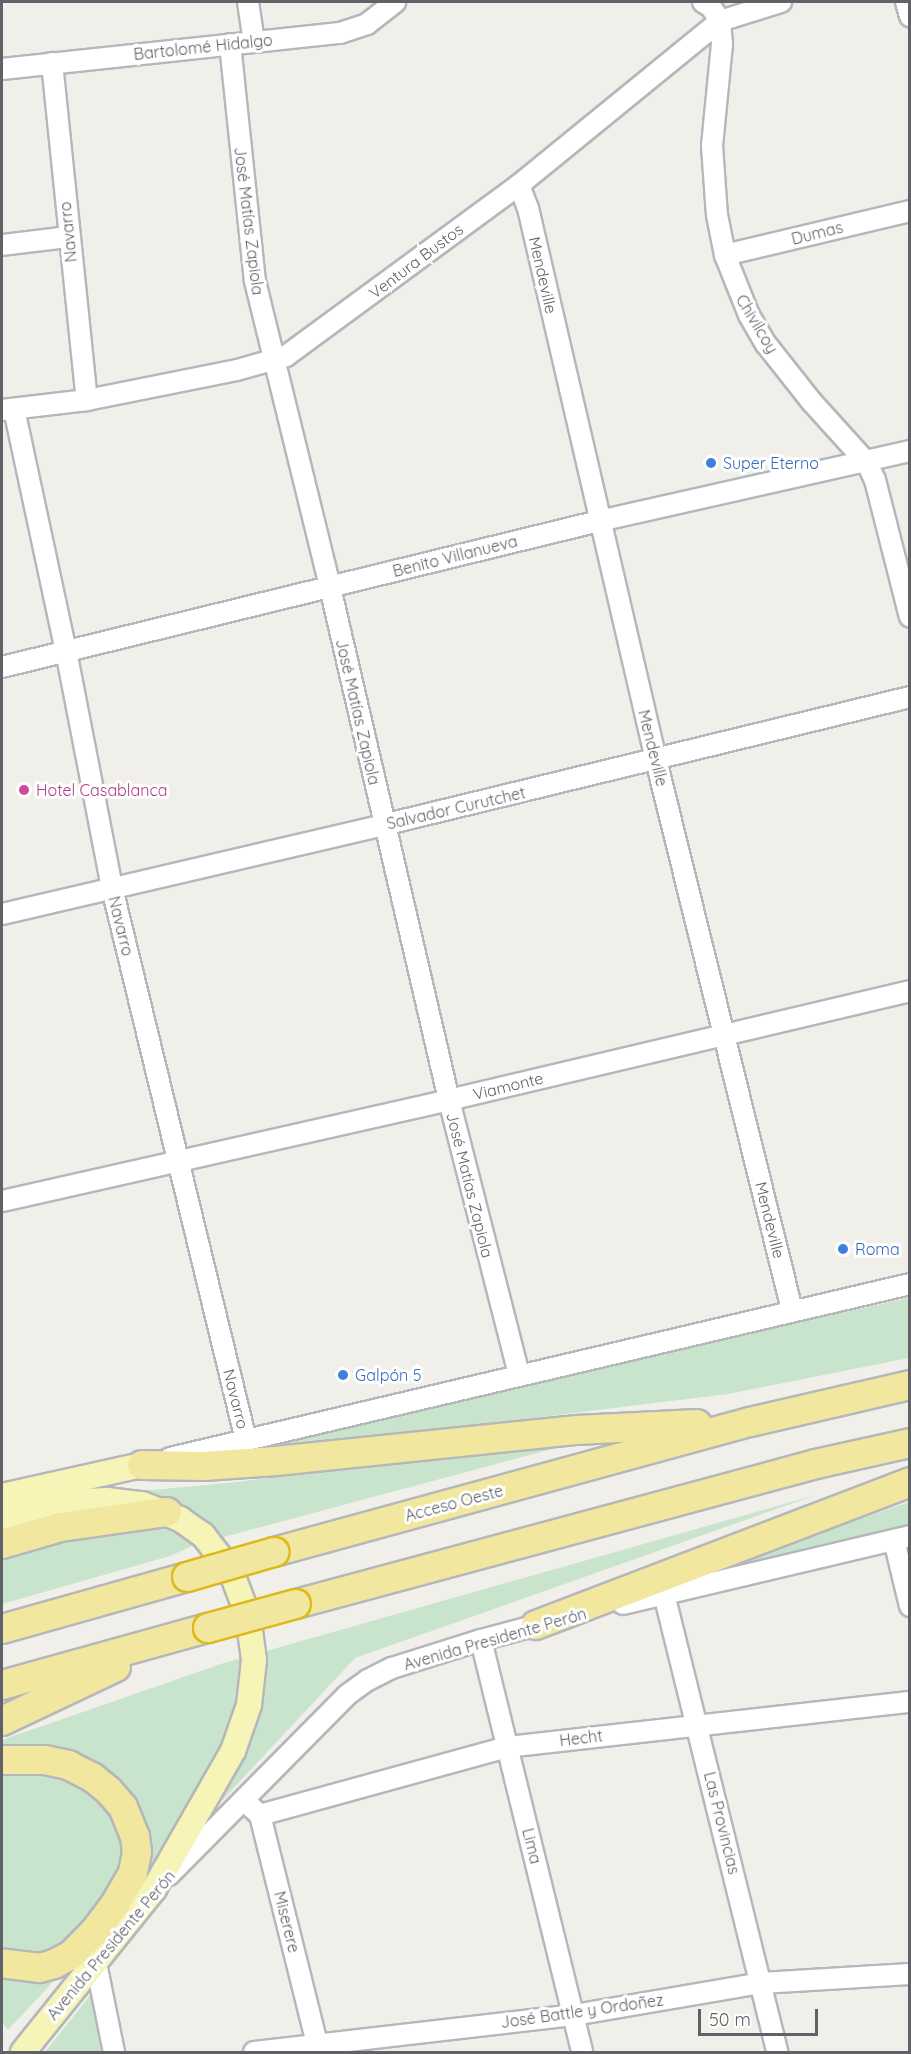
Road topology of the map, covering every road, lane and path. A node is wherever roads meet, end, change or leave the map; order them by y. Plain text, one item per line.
1 (248, 2) edge
2 (395, 2) edge
3 (703, 2) edge
4 (781, 2) edge
5 (906, 2) edge
6 (909, 16) edge
7 (720, 21) junction
8 (254, 42) junction
9 (230, 44) junction
10 (52, 63) junction
11 (2, 69) edge
12 (519, 185) junction
13 (909, 211) edge
14 (68, 237) junction
15 (2, 245) edge
16 (725, 255) junction
17 (273, 360) junction
18 (87, 400) junction
19 (8, 410) edge
20 (909, 451) edge
21 (867, 463) junction
22 (600, 521) junction
23 (330, 587) junction
24 (909, 617) edge
25 (66, 651) junction
26 (2, 667) edge
27 (909, 697) edge
28 (656, 760) junction
29 (384, 825) junction
30 (112, 888) junction
31 (2, 914) edge
32 (909, 991) edge
33 (725, 1034) junction
34 (449, 1100) junction
35 (178, 1161) junction
36 (2, 1201) edge
37 (909, 1284) edge
38 (792, 1310) junction
39 (519, 1375) junction
40 (909, 1385) edge
41 (750, 1422) junction
42 (246, 1440) junction
43 (909, 1443) edge
44 (142, 1465) junction
45 (909, 1482) edge
46 (2, 1496) edge
47 (166, 1512) junction
48 (2, 1517) edge
49 (902, 1538) edge
50 (2, 1544) edge
51 (664, 1594) junction
52 (909, 1606) edge
53 (536, 1625) junction
54 (2, 1629) edge
55 (178, 1637) junction
56 (481, 1640) junction
57 (2, 1685) edge
58 (909, 1702) edge
59 (2, 1721) edge
60 (698, 1724) junction
61 (507, 1747) junction
62 (2, 1760) edge
63 (243, 1798) junction
64 (260, 1815) junction
65 (154, 1890) junction
66 (2, 1963) edge
67 (96, 1963) junction
68 (909, 1974) edge
69 (761, 1983) junction
70 (574, 2015) junction
71 (318, 2048) edge
72 (23, 2052) edge
73 (114, 2052) edge
74 (254, 2052) edge
75 (582, 2052) edge
76 (777, 2052) edge

1 - 8 street
2 - 8 street, Bartolomé Hidalgo
3 - 7 street
4 - 7 street, Ventura Bustos
5 - 6 street
7 - 12 street, Ventura Bustos
7 - 16 street, Chivilcoy
8 - 9 street, Bartolomé Hidalgo
9 - 10 street, Bartolomé Hidalgo
9 - 17 street, José Matías Zapiola
10 - 11 street, Bartolomé Hidalgo
10 - 14 street, Navarro
12 - 17 street, Ventura Bustos
12 - 22 street, Mendeville
13 - 16 street, Dumas
14 - 15 street
14 - 18 street, Navarro
16 - 21 street, Chivilcoy
17 - 18 street, Ventura Bustos
17 - 23 street, José Matías Zapiola
18 - 19 street, Ventura Bustos
19 - 25 street, Navarro
20 - 21 street, Benito Villanueva
21 - 22 street, Benito Villanueva
21 - 24 street, Chivilcoy
22 - 23 street, Benito Villanueva
22 - 28 street, Mendeville
23 - 25 street, Benito Villanueva
23 - 29 street, José Matías Zapiola
25 - 26 street, Benito Villanueva
25 - 30 street, Navarro
27 - 28 street, Salvador Curutchet
28 - 29 street, Salvador Curutchet
28 - 33 street, Mendeville
29 - 30 street, Salvador Curutchet
29 - 34 street, José Matías Zapiola
30 - 31 street, Salvador Curutchet
30 - 35 street, Navarro
32 - 33 street, Viamonte
33 - 34 street, Viamonte
33 - 38 street, Mendeville
34 - 35 street, Viamonte
34 - 39 street, José Matías Zapiola
35 - 36 street, Viamonte
35 - 42 street, Navarro
37 - 38 street
38 - 39 street
39 - 42 street
40 - 41 highway, Acceso Oeste
41 - 44 highway
41 - 54 highway, Acceso Oeste, bridge
42 - 44 street
43 - 55 highway, bridge
44 - 46 main road
45 - 53 highway
47 - 48 main road
47 - 50 highway
47 - 65 main road
49 - 51 street, Avenida Presidente Perón
49 - 52 street
51 - 53 street, Avenida Presidente Perón
51 - 60 street, Las Provincias
53 - 56 street, Avenida Presidente Perón
55 - 57 highway
55 - 59 highway
56 - 61 street, Lima
56 - 63 street, Avenida Presidente Perón
58 - 60 street, Hecht
60 - 61 street, Hecht
60 - 69 street, Las Provincias
61 - 64 street, Hecht
61 - 70 street, Lima
62 - 66 highway
63 - 64 street
63 - 65 street, Avenida Presidente Perón
64 - 71 street, Miserere
65 - 67 main road, Avenida Presidente Perón
67 - 72 main road, Avenida Presidente Perón
67 - 73 street
68 - 69 street, José Battle y Ordoñez
69 - 70 street, José Battle y Ordoñez
69 - 76 street, Las Provincias
70 - 71 street, José Battle y Ordoñez
70 - 75 street, Lima
71 - 74 street, José Battle y Ordoñez

